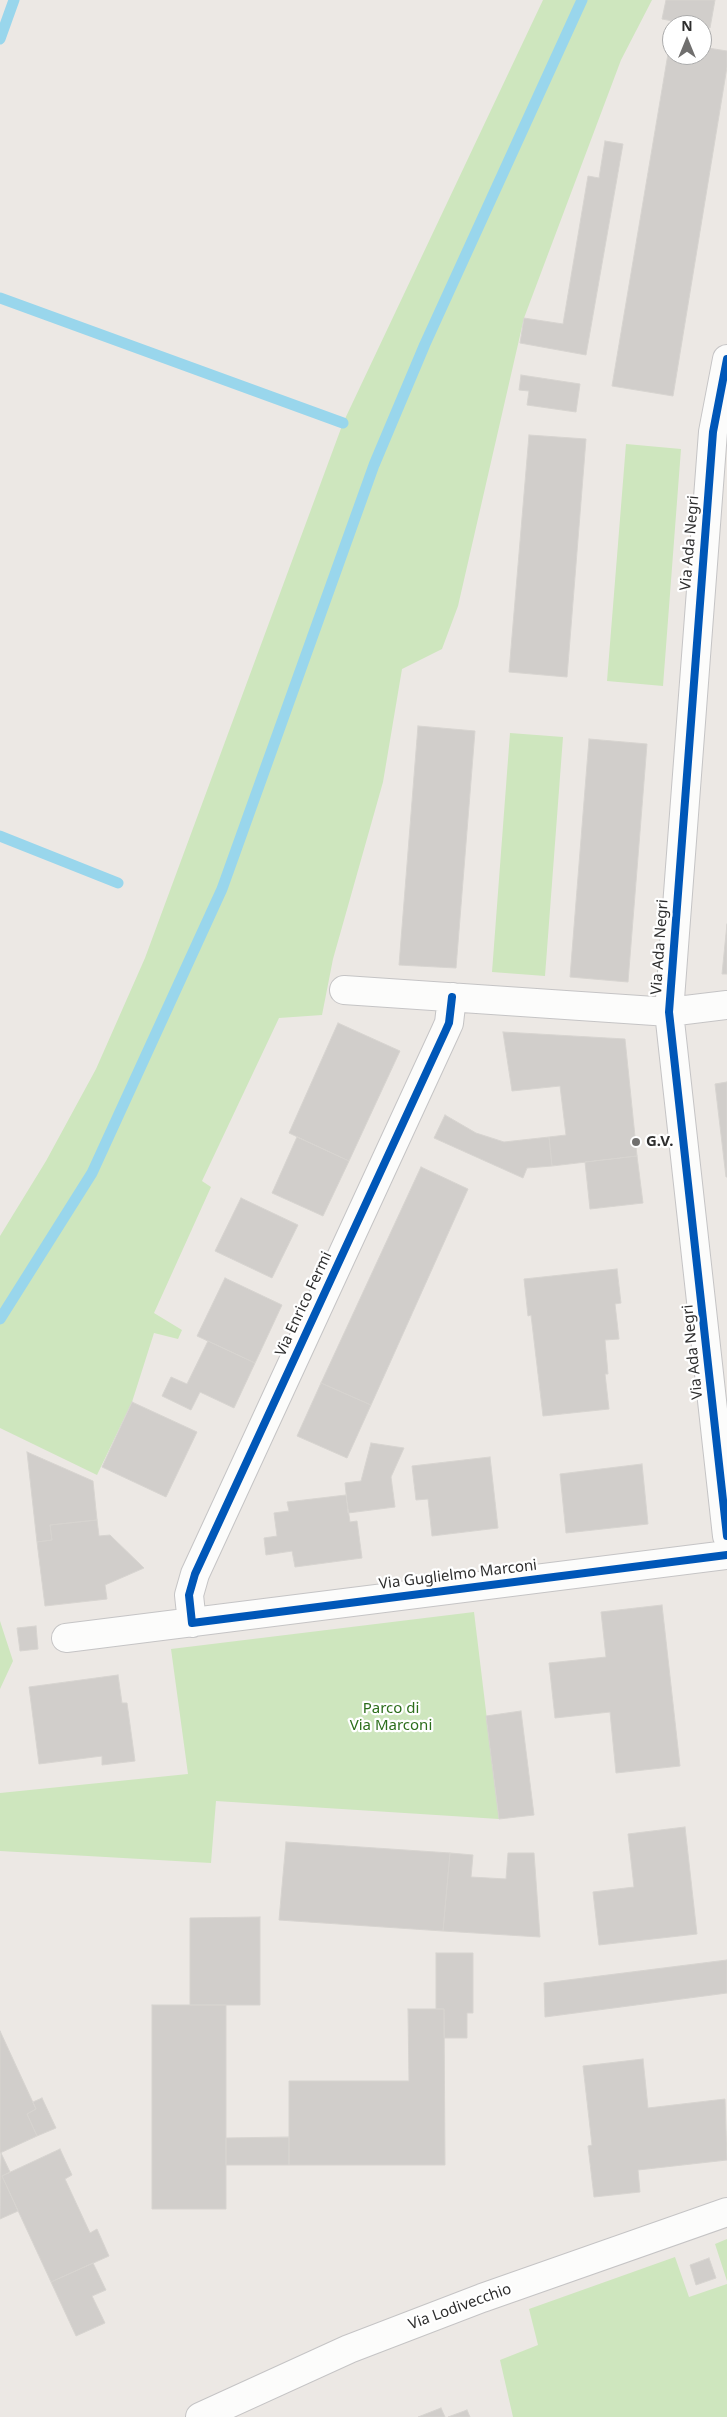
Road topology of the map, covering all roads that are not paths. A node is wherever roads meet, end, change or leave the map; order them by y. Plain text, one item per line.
1 (727, 359) edge
2 (344, 990) dead end
3 (452, 998) junction
4 (727, 1005) edge
5 (669, 1012) junction
6 (727, 1536) edge
7 (727, 1555) edge
8 (192, 1623) junction
9 (66, 1638) dead end
10 (727, 2212) edge
11 (200, 2417) edge

1 - 5 street, Via Ada Negri
2 - 3 street
3 - 5 street
3 - 8 street, Via Enrico Fermi
4 - 5 street
5 - 6 street, Via Ada Negri
7 - 8 street, Via Guglielmo Marconi
8 - 9 street, Via Guglielmo Marconi
10 - 11 street, Via Lodivecchio

